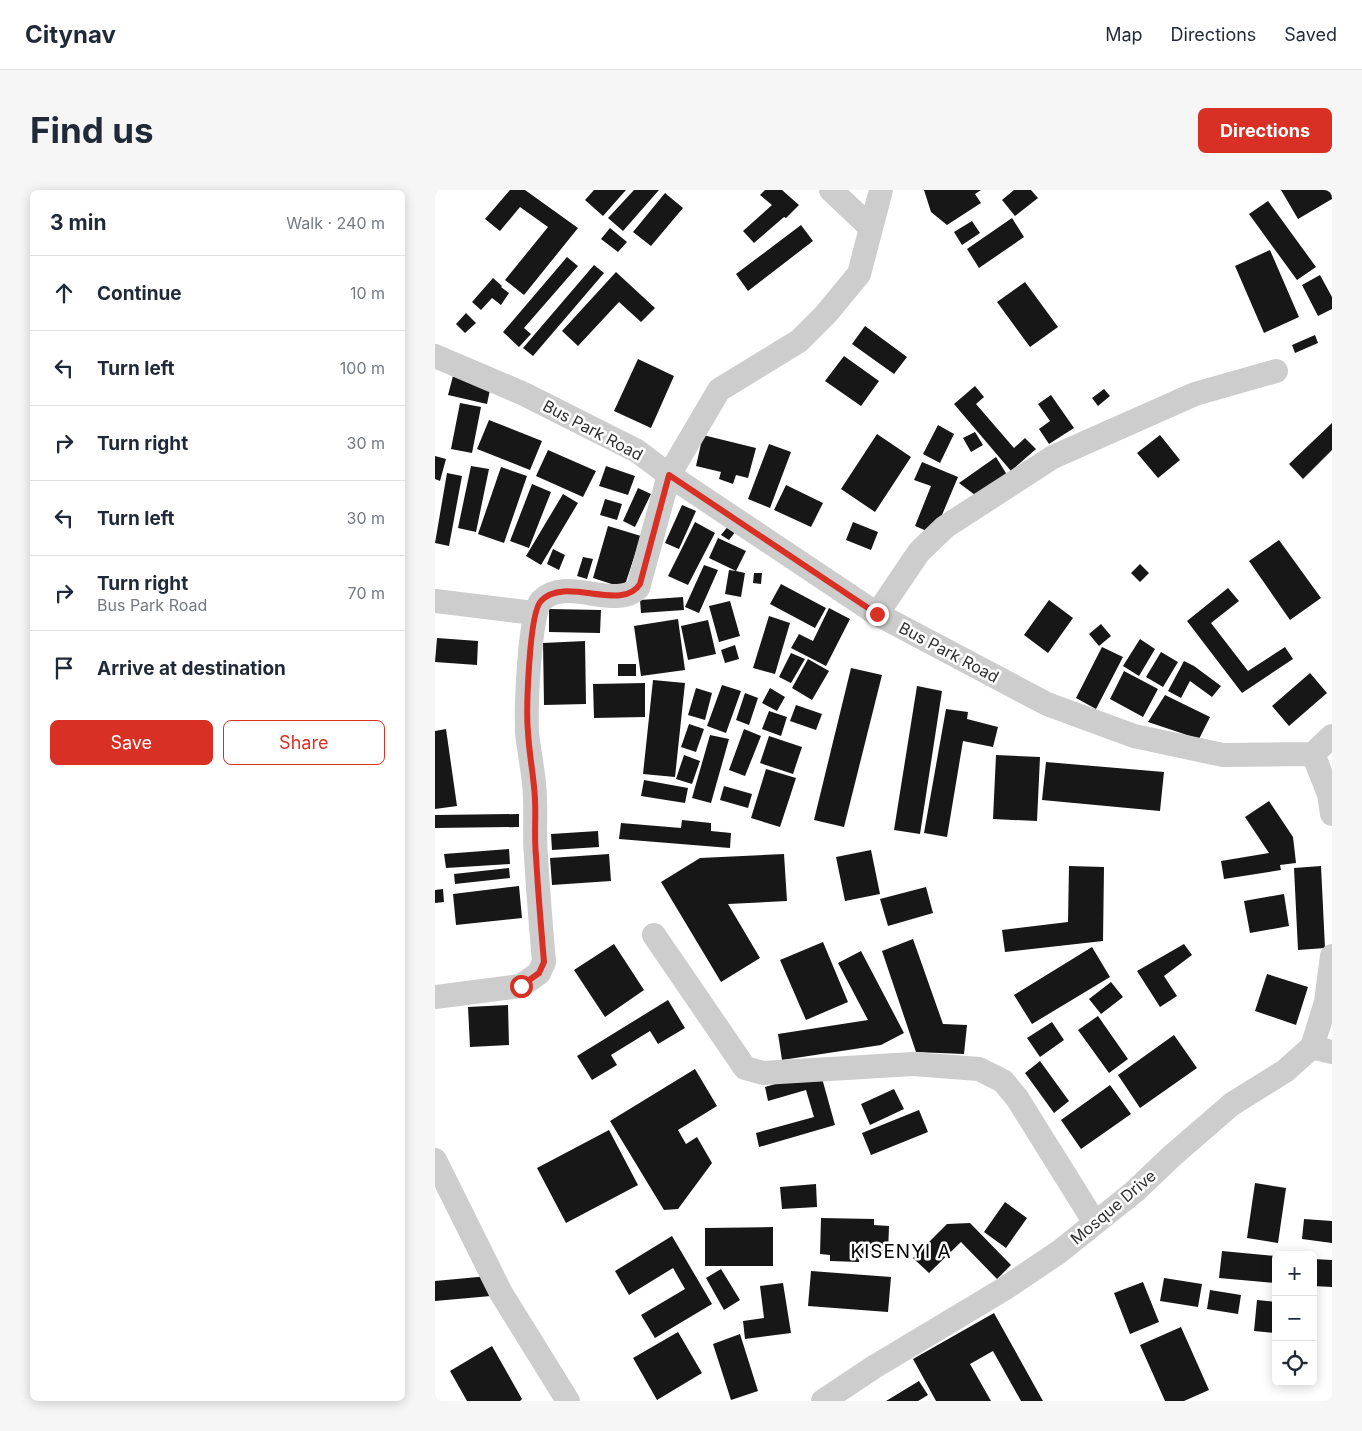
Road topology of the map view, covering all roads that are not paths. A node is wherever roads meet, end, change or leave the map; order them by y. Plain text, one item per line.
1 (831, 190) edge
2 (881, 190) edge
3 (871, 227) junction
4 (435, 356) edge
5 (1276, 371) dead end
6 (669, 475) junction
7 (435, 602) edge
8 (535, 613) junction
9 (877, 614) junction
10 (1332, 736) edge
11 (1313, 754) junction
12 (1332, 814) edge
13 (654, 935) dead end
14 (1332, 956) edge
15 (435, 997) edge
16 (1322, 1050) edge
17 (435, 1160) edge
18 (1095, 1223) junction
19 (569, 1401) edge
20 (823, 1401) edge

1 - 3 street
2 - 3 street
3 - 6 street
4 - 6 street, Bus Park Road
5 - 9 street
6 - 8 street
6 - 9 street, Bus Park Road
7 - 8 street
8 - 15 street
9 - 11 street, Bus Park Road
10 - 11 street
11 - 12 street
13 - 18 street
14 - 16 street, Mosque Drive
16 - 18 street, Mosque Drive
17 - 19 street
18 - 20 street, Mosque Drive

